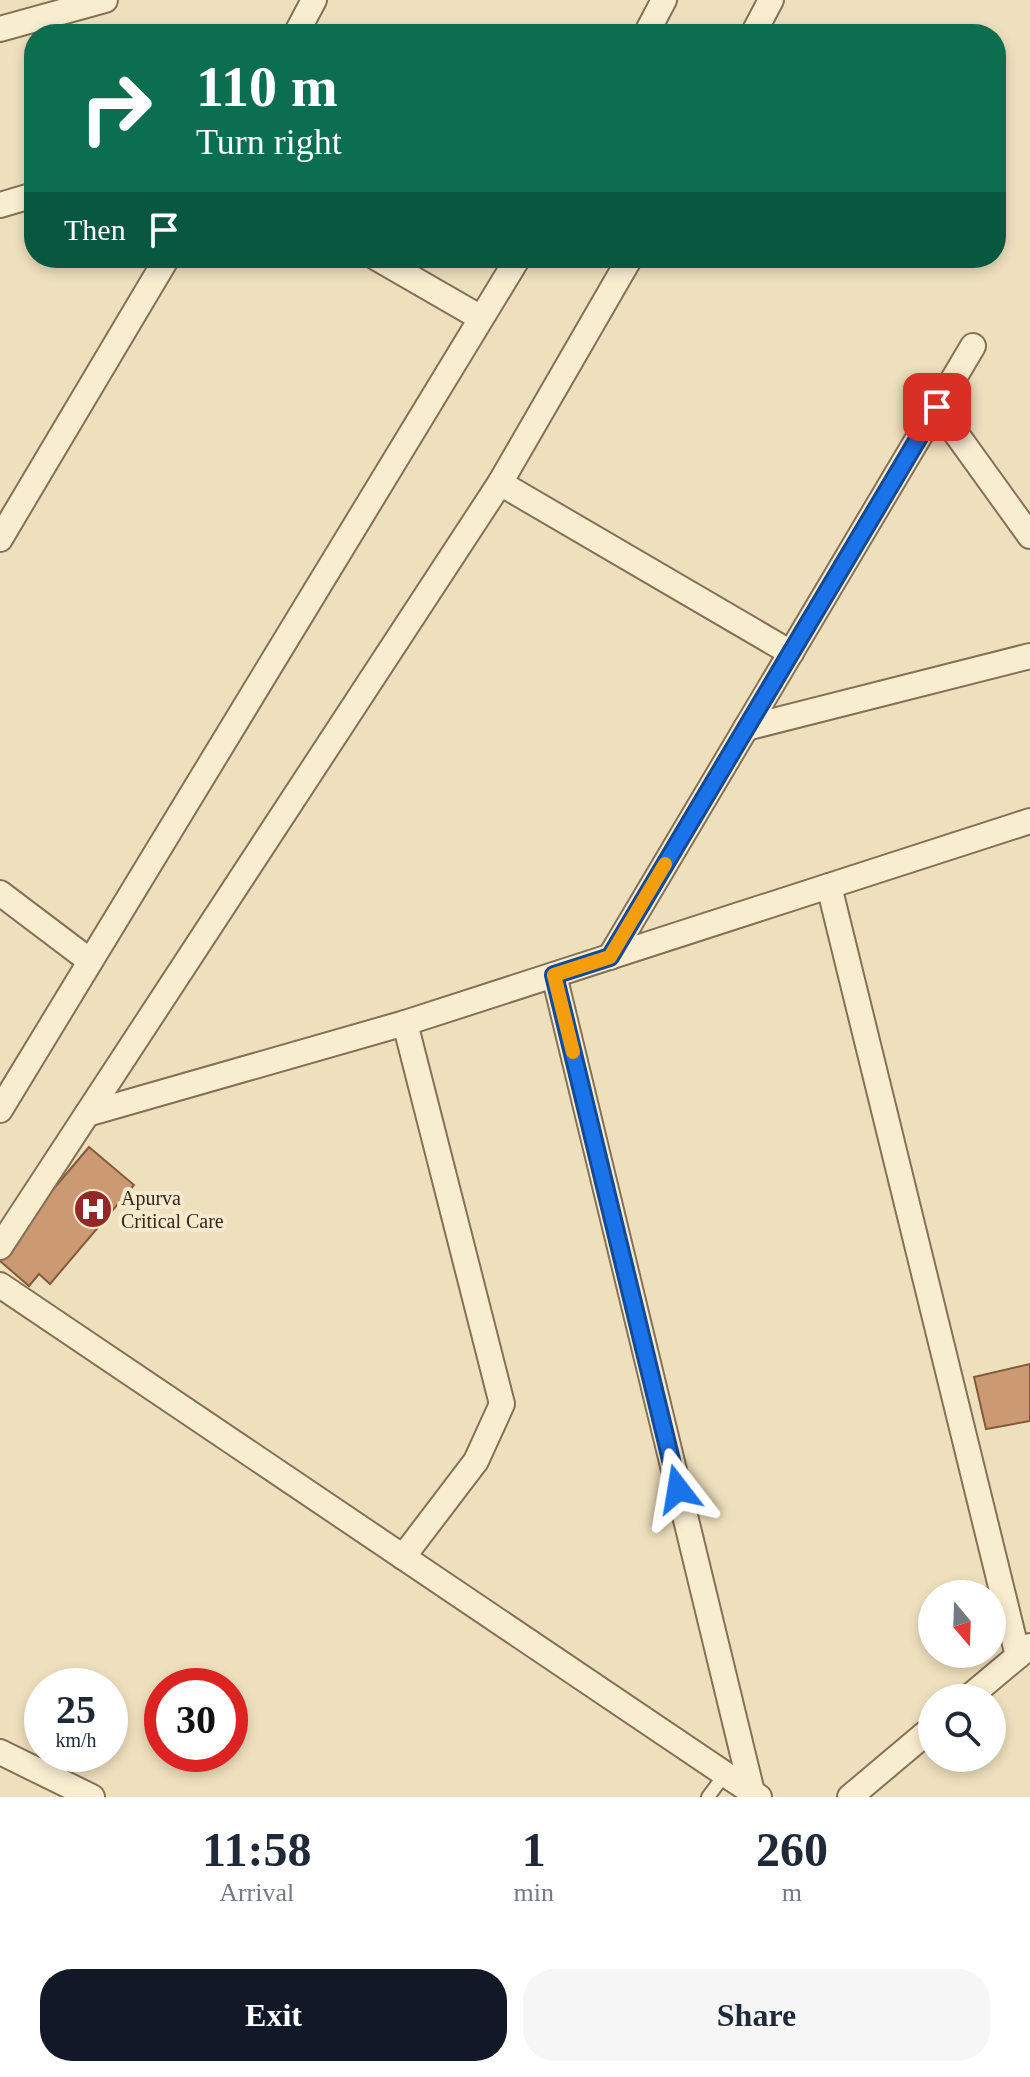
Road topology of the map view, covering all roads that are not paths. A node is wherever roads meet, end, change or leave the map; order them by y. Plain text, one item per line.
1 (105, 0) edge
2 (314, 0) edge
3 (664, 0) edge
4 (771, 0) edge
5 (48, 8) edge
6 (301, 24) edge
7 (651, 24) edge
8 (758, 24) edge
9 (0, 29) edge
10 (24, 198) edge
11 (0, 205) edge
12 (160, 268) edge
13 (394, 268) edge
14 (512, 268) edge
15 (624, 268) edge
16 (481, 318) junction
17 (973, 346) dead end
18 (937, 407) junction
19 (500, 483) junction
20 (9, 501) edge
21 (1030, 536) edge
22 (0, 539) edge
23 (791, 653) junction
24 (1030, 656) edge
25 (746, 728) junction
26 (1030, 821) edge
27 (829, 886) junction
28 (0, 893) edge
29 (610, 957) junction
30 (90, 961) junction
31 (554, 975) junction
32 (405, 1023) junction
33 (0, 1110) edge
34 (87, 1114) junction
35 (0, 1247) edge
36 (0, 1285) edge
37 (403, 1557) junction
38 (1024, 1651) edge
39 (985, 1684) edge
40 (918, 1740) edge
41 (0, 1752) edge
42 (725, 1774) junction
43 (755, 1795) edge
44 (92, 1797) edge
45 (708, 1797) edge
46 (850, 1797) edge

1 - 5 street
2 - 6 street
3 - 7 street
4 - 8 street
5 - 9 street
10 - 11 street
12 - 20 street
13 - 16 street
14 - 16 street
15 - 19 street
16 - 30 street
17 - 18 street
18 - 21 street
18 - 23 street
19 - 23 street
19 - 34 street
20 - 22 street
23 - 25 street
24 - 25 street
25 - 29 street
26 - 27 street
27 - 29 street
27 - 38 street
28 - 30 street
29 - 31 street
30 - 33 street
31 - 32 street
31 - 43 street
32 - 34 street
32 - 37 street
34 - 35 street
36 - 37 street
37 - 42 street
38 - 39 street
40 - 46 street
41 - 44 street
42 - 43 street
42 - 45 lane

